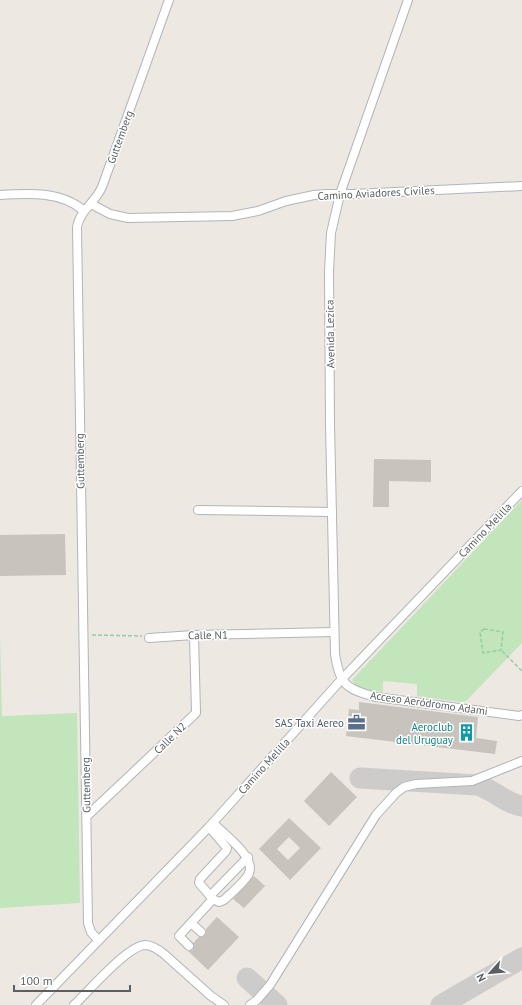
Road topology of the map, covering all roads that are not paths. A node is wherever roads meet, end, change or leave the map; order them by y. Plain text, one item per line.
1 (169, 0) edge
2 (408, 0) edge
3 (522, 186) edge
4 (340, 194) junction
5 (0, 195) edge
6 (91, 204) junction
7 (84, 211) junction
8 (522, 491) edge
9 (198, 510) dead end
10 (332, 512) junction
11 (334, 632) junction
12 (194, 635) junction
13 (149, 638) road end
14 (341, 680) junction
15 (521, 716) edge
16 (522, 762) edge
17 (87, 816) junction
18 (211, 825) junction
19 (228, 842) junction
20 (248, 857) junction
21 (212, 898) junction
22 (191, 923) junction
23 (201, 932) dead end
24 (98, 940) junction
25 (189, 946) dead end
26 (36, 1005) edge
27 (74, 1005) edge
28 (224, 1005) edge
29 (250, 1005) edge

1 - 6 street, Guttemberg
2 - 4 street, Avenida Lezica
3 - 4 street, Camino Aviadores Civiles
4 - 6 street, Camino Aviadores Civiles
4 - 10 street, Avenida Lezica
5 - 7 street
6 - 7 street, Guttemberg
7 - 17 street, Guttemberg
8 - 14 street, Camino Melilla
9 - 10 street
10 - 11 street, Avenida Lezica
11 - 12 street, Calle N1
11 - 14 street, Avenida Lezica
12 - 13 street, Calle N1
12 - 17 street, Calle N2
14 - 15 street, Acceso Aeródromo Adami
14 - 18 street, Camino Melilla
16 - 29 street
17 - 24 street, Guttemberg
18 - 19 street
18 - 24 street, Camino Melilla
19 - 20 street
19 - 21 street
20 - 21 street
20 - 21 street
21 - 22 street
22 - 23 street
22 - 25 street
24 - 26 street, Camino Melilla
27 - 28 street

